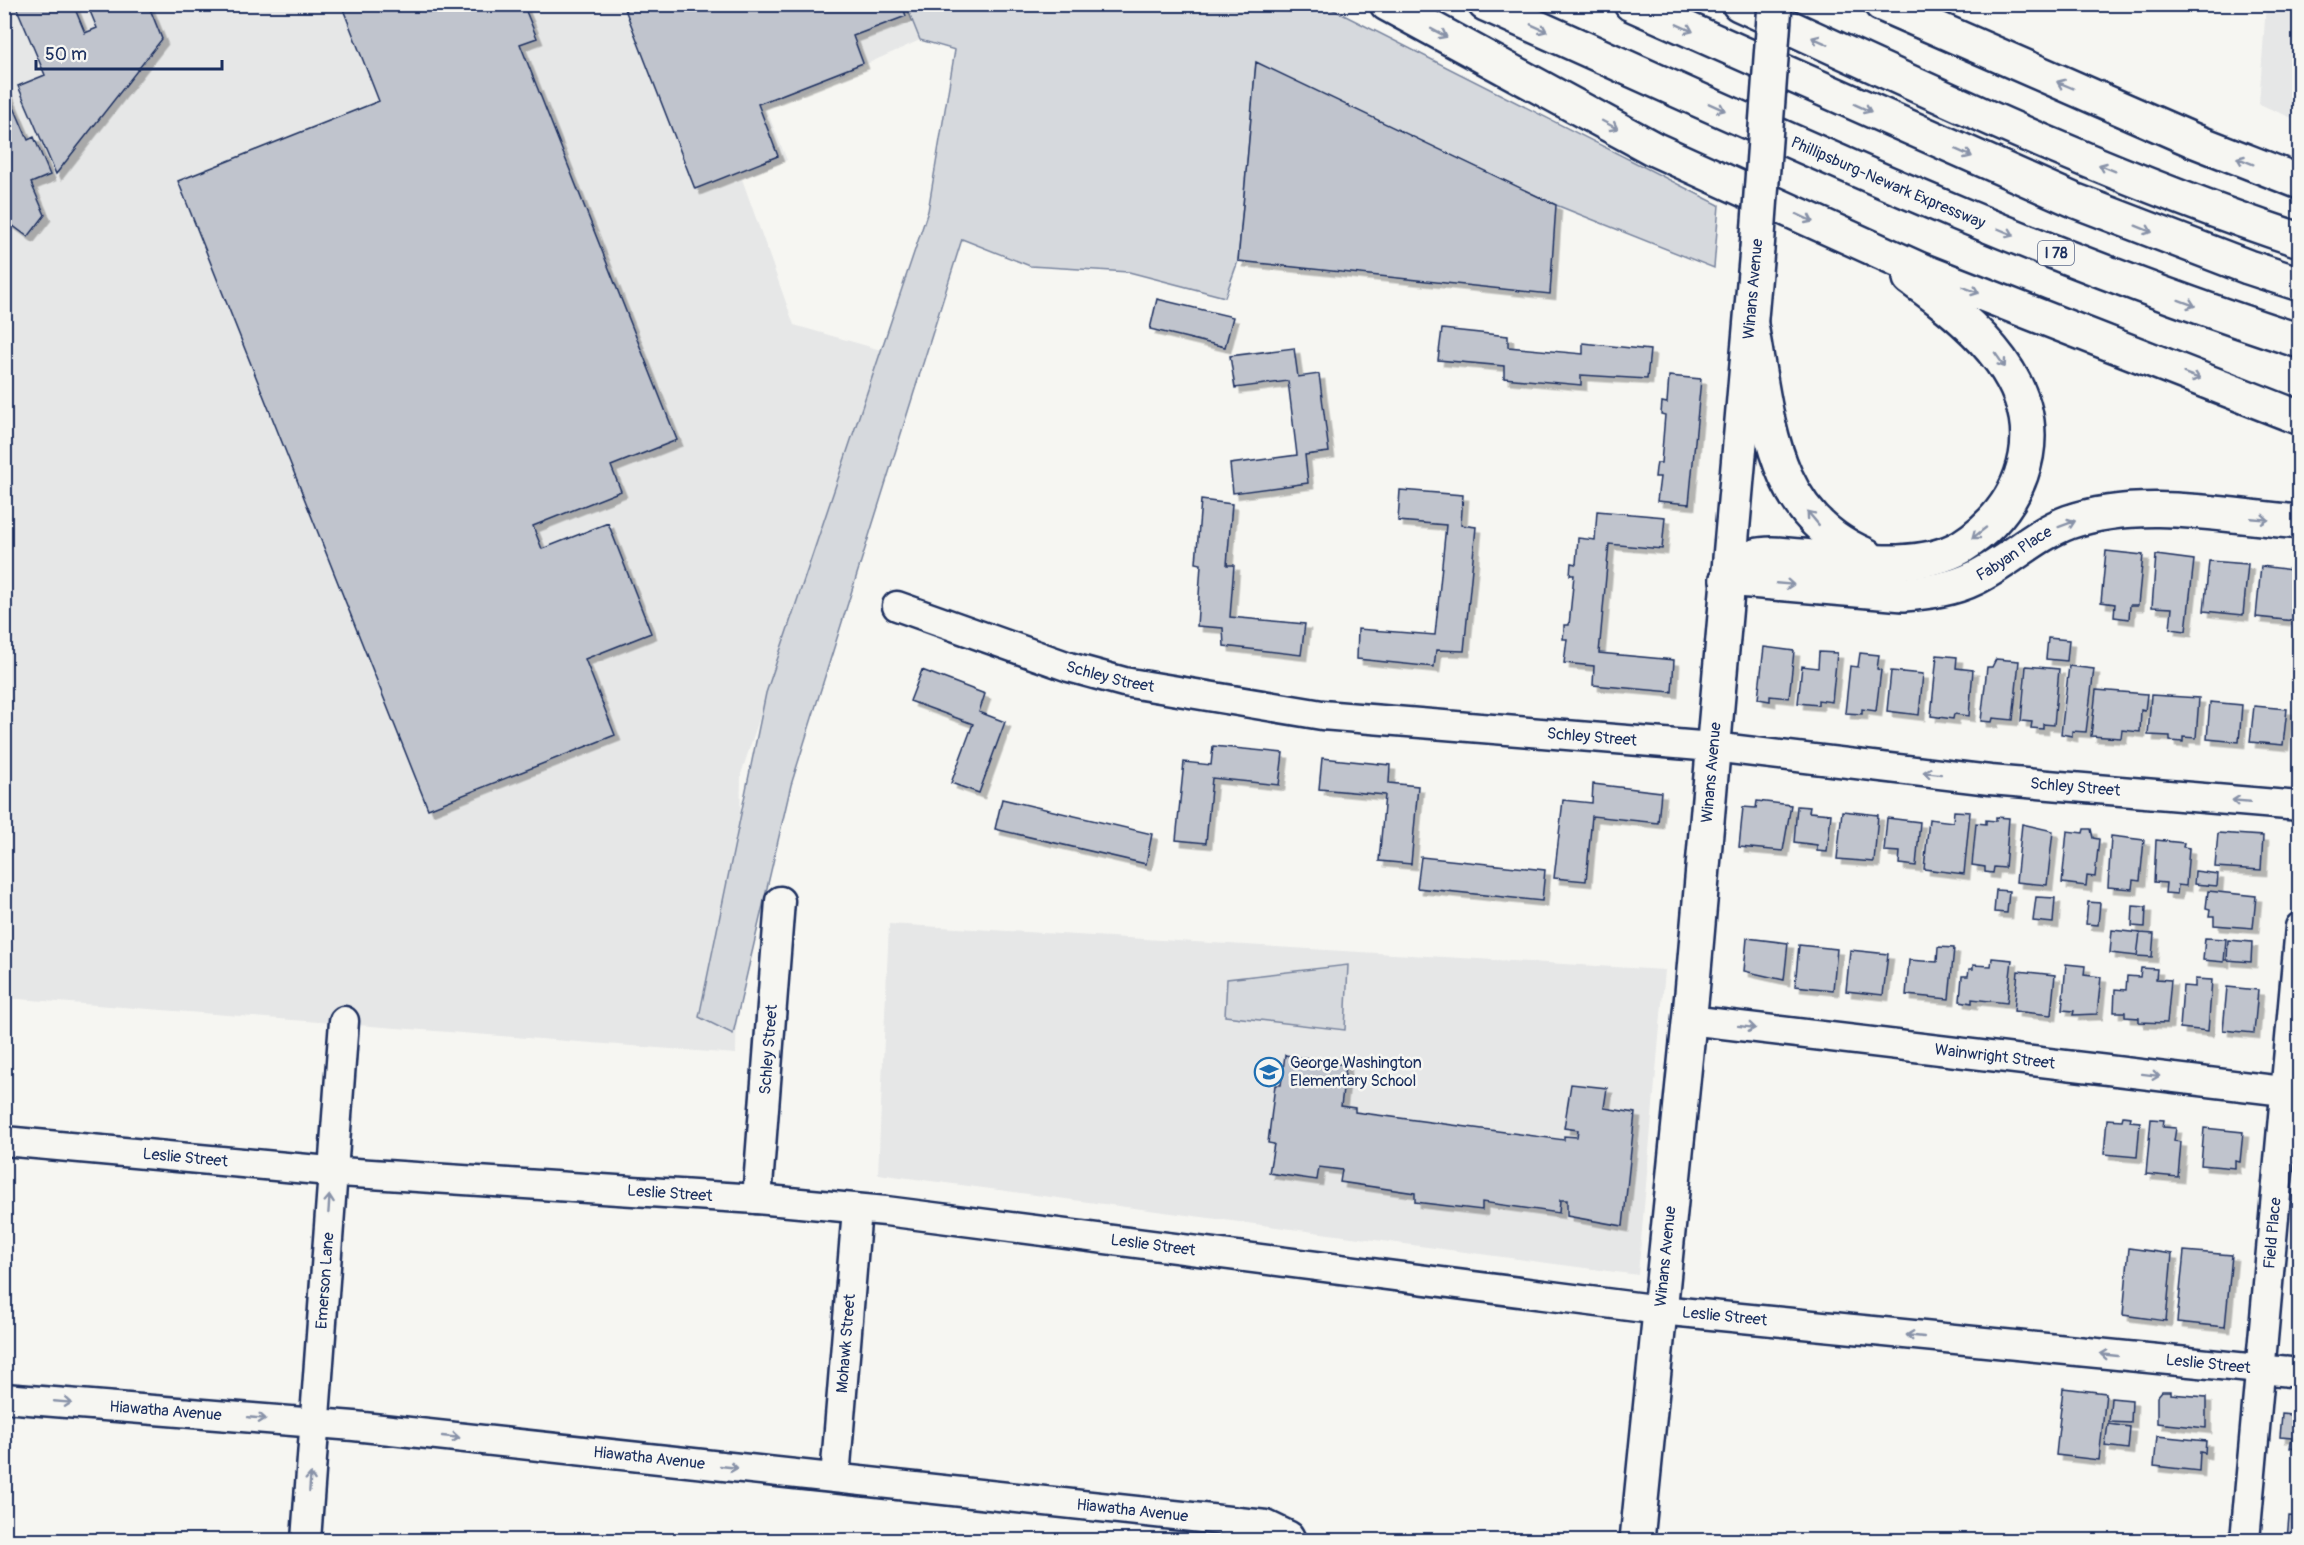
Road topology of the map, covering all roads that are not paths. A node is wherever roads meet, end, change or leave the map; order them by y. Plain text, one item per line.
1 (1387, 4) edge
2 (1485, 4) edge
3 (1631, 4) edge
4 (1739, 4) edge
5 (1774, 4) edge
6 (1881, 4) edge
7 (2300, 182) edge
8 (2300, 240) edge
9 (1859, 243) junction
10 (2300, 284) edge
11 (1751, 325) junction
12 (2300, 341) edge
13 (2300, 418) edge
14 (2300, 522) edge
15 (1900, 561) junction
16 (1727, 579) junction
17 (897, 606) dead end
18 (1713, 747) junction
19 (2300, 806) edge
20 (780, 901) dead end
21 (2300, 927) edge
22 (1689, 1020) junction
23 (344, 1021) dead end
24 (2293, 1093) edge
25 (4, 1141) edge
26 (331, 1171) junction
27 (757, 1199) junction
28 (857, 1209) junction
29 (1660, 1310) junction
30 (2261, 1370) junction
31 (2300, 1374) edge
32 (4, 1398) edge
33 (314, 1423) junction
34 (836, 1478) junction
35 (1290, 1538) edge
36 (306, 1540) edge
37 (1637, 1540) edge
38 (2245, 1540) edge

1 -> 9 main road
2 -> 12 main road, Phillipsburg-Newark Expressway / I 78
3 -> 10 main road
8 -> 4 main road
5 - 11 main road, Winans Avenue, bridge
7 -> 6 main road
9 -> 13 main road
9 -> 15 main road
15 -> 11 main road
11 - 16 main road, Winans Avenue
16 -> 14 main road, Fabyan Place
15 - 16 main road
16 - 18 main road, Winans Avenue
17 - 18 street, Schley Street
19 -> 18 street, Schley Street
18 - 22 main road, Winans Avenue
20 - 27 street, Schley Street
21 - 24 street, Field Place
22 -> 24 street, Wainwright Street
22 - 29 main road, Winans Avenue
23 - 26 street, Emerson Lane
24 - 30 street, Field Place
25 - 26 street, Leslie Street
26 - 27 street, Leslie Street
33 -> 26 street, Emerson Lane
27 - 28 street, Leslie Street
28 - 29 street, Leslie Street
28 - 34 street, Mohawk Street
30 -> 29 street, Leslie Street
29 - 37 main road, Winans Avenue
30 - 31 street, Leslie Street
30 - 38 street, Field Place
32 -> 33 street, Hiawatha Avenue
33 -> 34 street, Hiawatha Avenue
36 -> 33 street, Emerson Lane
34 - 35 street, Hiawatha Avenue

